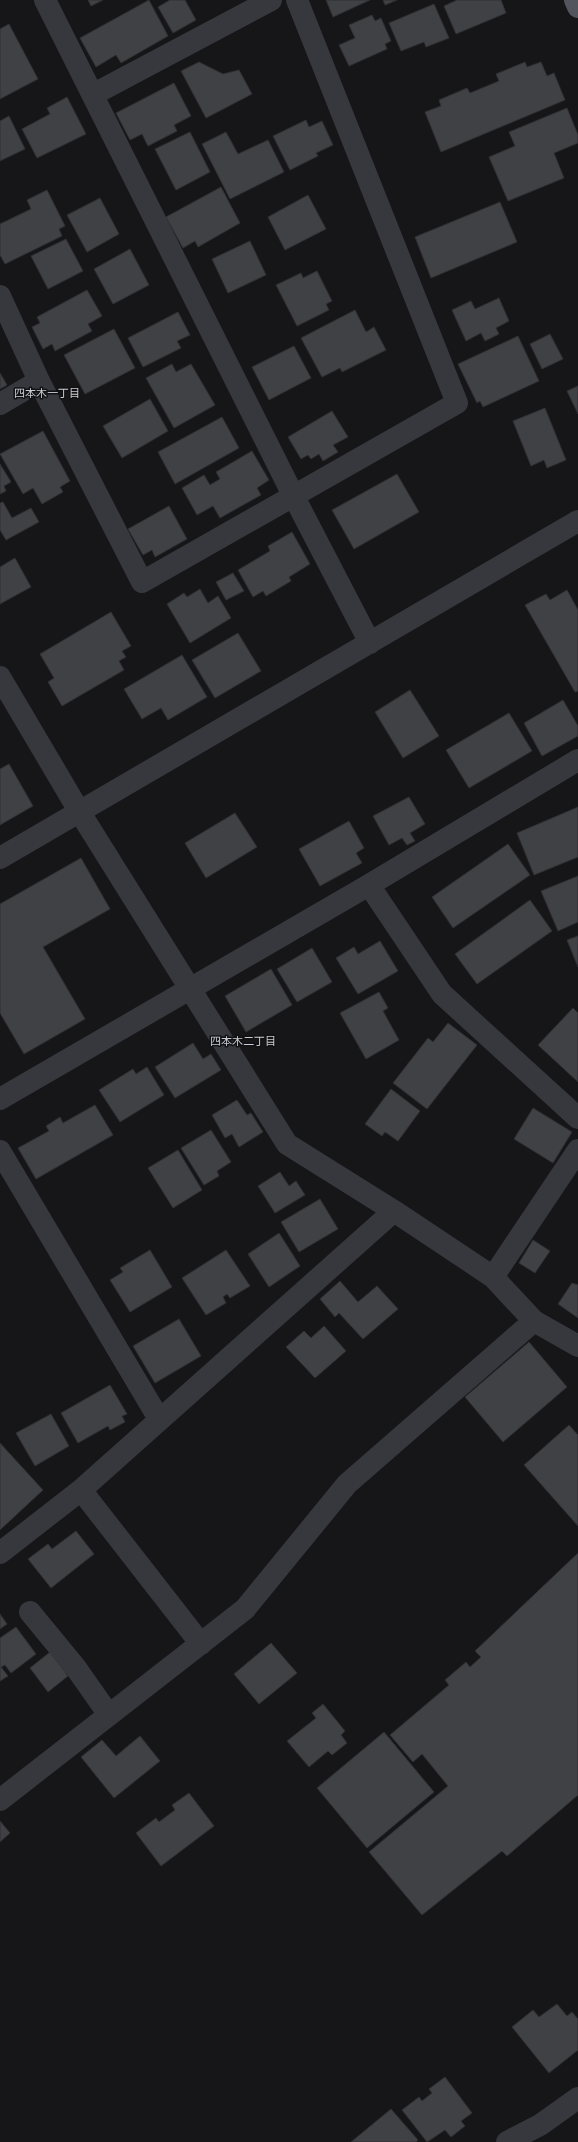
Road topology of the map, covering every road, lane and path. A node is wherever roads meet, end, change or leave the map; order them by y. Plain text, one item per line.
1 (45, 0) edge
2 (271, 0) edge
3 (297, 0) edge
4 (575, 0) edge
5 (578, 7) edge
6 (94, 94) junction
7 (0, 296) edge
8 (39, 381) junction
9 (0, 404) edge
10 (293, 495) junction
11 (578, 521) edge
12 (370, 643) junction
13 (0, 677) edge
14 (578, 760) edge
15 (79, 811) junction
16 (0, 858) edge
17 (369, 885) junction
18 (190, 988) junction
19 (0, 1099) edge
20 (578, 1118) edge
21 (578, 1150) edge
22 (0, 1151) edge
23 (394, 1211) junction
24 (493, 1277) junction
25 (534, 1320) junction
26 (578, 1346) edge
27 (159, 1419) junction
28 (81, 1490) junction
29 (0, 1553) edge
30 (30, 1612) dead end
31 (201, 1644) junction
32 (109, 1715) junction
33 (0, 1800) edge
34 (578, 2098) edge
35 (507, 2142) edge

1 - 6 street
2 - 6 street
3 - 10 street
4 - 5 main road
6 - 10 street
7 - 8 street
8 - 9 street
8 - 10 street
10 - 12 street
11 - 12 street
12 - 15 street
13 - 15 street
14 - 17 street
15 - 16 street
15 - 18 street
17 - 18 street
17 - 20 street
18 - 19 street
18 - 23 street
21 - 24 street
22 - 27 street
23 - 24 street
23 - 27 street
24 - 25 street
25 - 26 street
25 - 31 street
27 - 28 street
28 - 29 street
28 - 31 street
30 - 32 street
31 - 32 street
32 - 33 street
34 - 35 street

